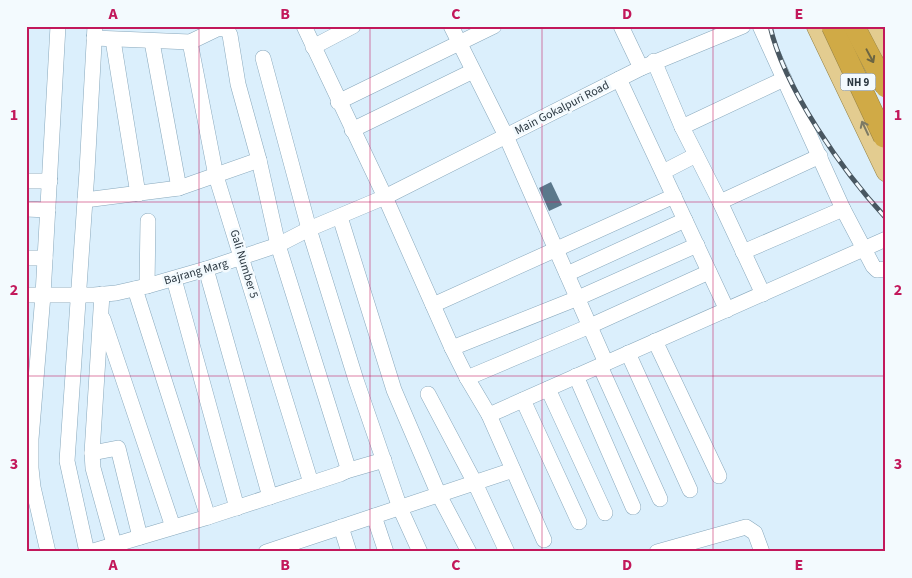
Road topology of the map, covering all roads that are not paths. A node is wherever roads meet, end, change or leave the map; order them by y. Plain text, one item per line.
1 (58, 26) edge
2 (304, 26) edge
3 (353, 26) edge
4 (451, 26) edge
5 (494, 26) edge
6 (621, 26) edge
7 (743, 26) edge
8 (760, 26) edge
9 (854, 26) edge
10 (862, 26) edge
11 (875, 26) edge
12 (217, 28) edge
13 (823, 30) edge
14 (94, 32) edge
15 (133, 33) edge
16 (113, 40) junction
17 (152, 42) junction
18 (190, 42) junction
19 (460, 42) junction
20 (312, 47) junction
21 (886, 48) edge
22 (263, 58) dead end
23 (648, 64) junction
24 (473, 71) junction
25 (619, 79) junction
26 (784, 79) junction
27 (886, 87) edge
28 (338, 102) junction
29 (682, 127) junction
30 (352, 130) junction
31 (506, 136) junction
32 (884, 137) dead end
33 (696, 155) junction
34 (820, 156) junction
35 (259, 160) junction
36 (663, 172) junction
37 (886, 172) edge
38 (216, 176) junction
39 (26, 181) edge
40 (50, 181) junction
41 (179, 188) junction
42 (138, 194) junction
43 (674, 196) junction
44 (385, 197) junction
45 (85, 200) junction
46 (720, 202) junction
47 (26, 209) edge
48 (843, 209) junction
49 (48, 210) junction
50 (340, 217) junction
51 (685, 220) junction
52 (148, 221) dead end
53 (309, 229) junction
54 (886, 239) edge
55 (278, 245) junction
56 (697, 245) junction
57 (556, 249) junction
58 (864, 249) junction
59 (743, 252) junction
60 (26, 258) edge
61 (45, 258) junction
62 (242, 258) junction
63 (206, 269) junction
64 (886, 269) edge
65 (709, 272) junction
66 (567, 274) junction
67 (174, 278) junction
68 (141, 287) junction
69 (102, 294) junction
70 (763, 294) junction
71 (26, 295) edge
72 (43, 295) junction
73 (78, 295) junction
74 (578, 298) junction
75 (433, 305) junction
76 (727, 310) junction
77 (101, 312) junction
78 (590, 326) junction
79 (655, 341) junction
80 (452, 348) junction
81 (628, 354) junction
82 (603, 364) junction
83 (576, 376) junction
84 (467, 378) junction
85 (548, 389) junction
86 (428, 394) dead end
87 (523, 400) junction
88 (489, 415) junction
89 (92, 453) junction
90 (384, 460) junction
91 (513, 470) junction
92 (346, 471) junction
93 (719, 476) dead end
94 (311, 483) junction
95 (474, 483) junction
96 (690, 490) dead end
97 (439, 495) junction
98 (270, 497) junction
99 (660, 499) dead end
100 (632, 507) dead end
101 (238, 508) junction
102 (400, 508) junction
103 (605, 513) dead end
104 (374, 516) junction
105 (208, 517) junction
106 (579, 522) dead end
107 (172, 527) junction
108 (341, 527) junction
109 (140, 537) junction
110 (544, 540) dead end
111 (308, 545) edge
112 (122, 546) edge
113 (270, 551) edge
114 (48, 552) edge
115 (88, 552) edge
116 (349, 552) edge
117 (386, 552) edge
118 (420, 552) edge
119 (469, 552) edge
120 (506, 552) edge
121 (657, 552) edge
122 (762, 552) edge

1 - 40 street
2 - 20 street
3 - 20 street
4 - 19 street
5 - 19 street
6 - 23 street
7 - 23 street, Main Gokalpuri Road
8 - 26 street
9 -> 27 highway, NH 9, bridge
10 - 13 main road
11 - 21 main road
12 - 18 street
12 - 35 street
13 - 32 highway, NH 9, bridge
37 -> 13 main road
14 - 16 street
14 - 45 street
15 - 16 street
15 - 17 street
16 - 42 street
17 - 18 street
17 - 41 street
18 - 38 street, Gali Number 5
19 - 24 street
19 - 28 street
20 - 28 street
22 - 53 street
23 - 25 street, Main Gokalpuri Road
23 - 29 street
24 - 30 street
24 - 31 street
25 - 31 street, Main Gokalpuri Road
25 - 36 street
26 - 29 street
26 - 34 street
28 - 30 street
29 - 33 street
30 - 44 street
31 - 44 street, Main Gokalpuri Road
31 - 57 street
33 - 36 street
33 - 46 street
34 - 46 street
34 - 48 street
35 - 38 street
35 - 55 street
36 - 43 street
38 - 41 street
38 - 62 street, Gali Number 5
39 - 40 street
40 - 49 street
41 - 42 street
42 - 45 street
43 - 51 street
43 - 57 street
44 - 50 street, Bajrang Marg
44 - 75 street
45 - 73 street
46 - 59 street
47 - 49 street
48 - 58 street
48 - 59 street
49 - 61 street
50 - 53 street, Bajrang Marg
50 - 97 street
51 - 56 street
51 - 66 street
52 - 68 street
53 - 55 street, Bajrang Marg
53 - 90 street
54 - 58 street
55 - 62 street, Bajrang Marg
55 - 92 street
56 - 65 street
56 - 74 street
57 - 66 street
57 - 75 street
58 - 64 street
58 - 70 street
59 - 70 street
60 - 61 street
61 - 72 street
62 - 63 street, Bajrang Marg
62 - 94 street, Gali Number 5
63 - 67 street, Bajrang Marg
63 - 98 street
65 - 76 street
65 - 78 street
66 - 74 street
67 - 68 street, Bajrang Marg
67 - 101 street
68 - 69 street, Bajrang Marg
68 - 105 street
69 - 73 street, Bajrang Marg
69 - 77 street
70 - 76 street
71 - 72 street, Bajrang Marg
72 - 73 street, Bajrang Marg
72 - 114 street
73 - 115 street
74 - 78 street
74 - 80 street
75 - 80 street
76 - 79 street
77 - 89 street
77 - 107 street
78 - 82 street
78 - 84 street
79 - 81 street
79 - 93 street
80 - 84 street
81 - 82 street
81 - 96 street
82 - 83 street
82 - 99 street
83 - 85 street
83 - 100 street
84 - 88 street
85 - 87 street
85 - 103 street
86 - 95 street
87 - 88 street
87 - 106 street
88 - 91 street
89 - 109 street
89 - 112 street
90 - 92 street
90 - 102 street
91 - 95 street
91 - 110 street
92 - 94 street
94 - 98 street
95 - 97 street
95 - 120 street
97 - 102 street
97 - 119 street
98 - 101 street
101 - 105 street
102 - 104 street
102 - 118 street
104 - 108 street
104 - 117 street
105 - 107 street
107 - 109 street
108 - 111 street
108 - 116 street
109 - 112 street
111 - 113 street
112 - 115 street
121 - 122 street

